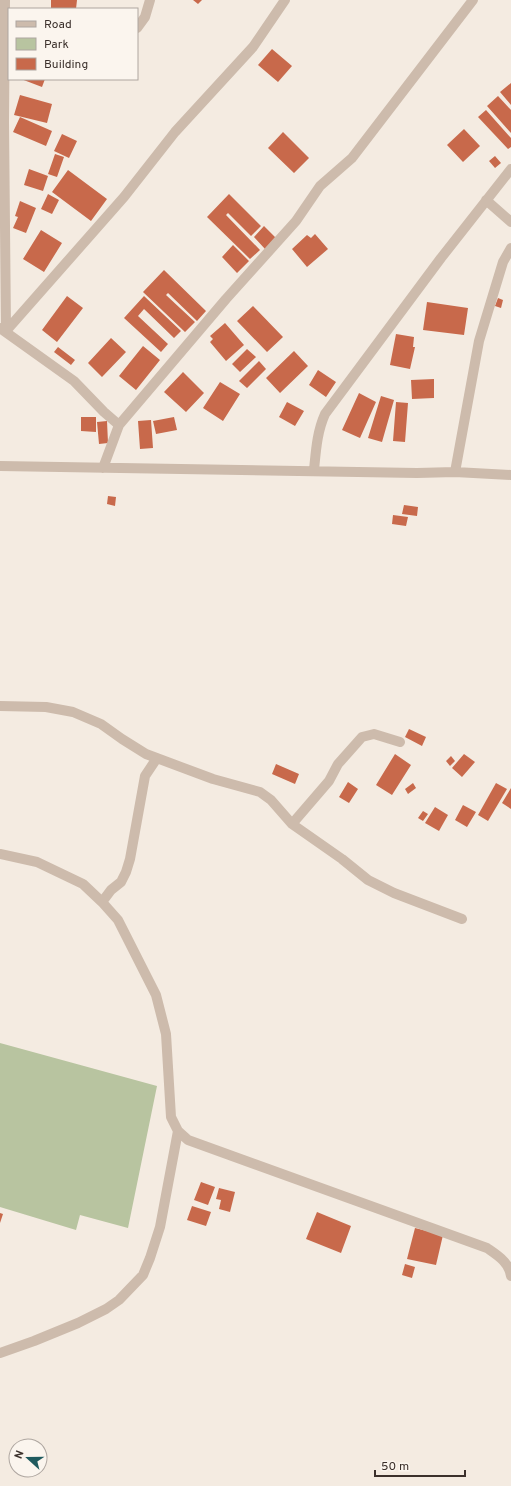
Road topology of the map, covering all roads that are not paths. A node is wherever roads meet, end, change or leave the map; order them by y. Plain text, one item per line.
1 (5, 0) edge
2 (150, 0) edge
3 (285, 0) edge
4 (473, 0) edge
5 (138, 27) edge
6 (7, 35) edge
7 (511, 169) edge
8 (486, 200) junction
9 (511, 222) edge
10 (511, 248) edge
11 (3, 329) edge
12 (119, 424) junction
13 (0, 466) edge
14 (103, 468) junction
15 (314, 470) junction
16 (455, 472) junction
17 (511, 476) edge
18 (0, 706) edge
19 (400, 742) dead end
20 (157, 758) junction
21 (292, 824) junction
22 (0, 854) edge
23 (102, 902) junction
24 (462, 919) dead end
25 (178, 1131) junction
26 (511, 1276) edge
27 (0, 1353) edge

1 - 6 street
2 - 5 street
3 - 11 street
4 - 12 street
6 - 11 street
7 - 8 street
8 - 9 street
8 - 15 street
10 - 16 street
11 - 12 street
12 - 14 street
13 - 14 street
14 - 15 street
15 - 16 street
16 - 17 street
18 - 20 street
19 - 21 street
20 - 21 street
20 - 23 street
21 - 24 street
22 - 23 street
23 - 25 street
25 - 26 street
25 - 27 street

